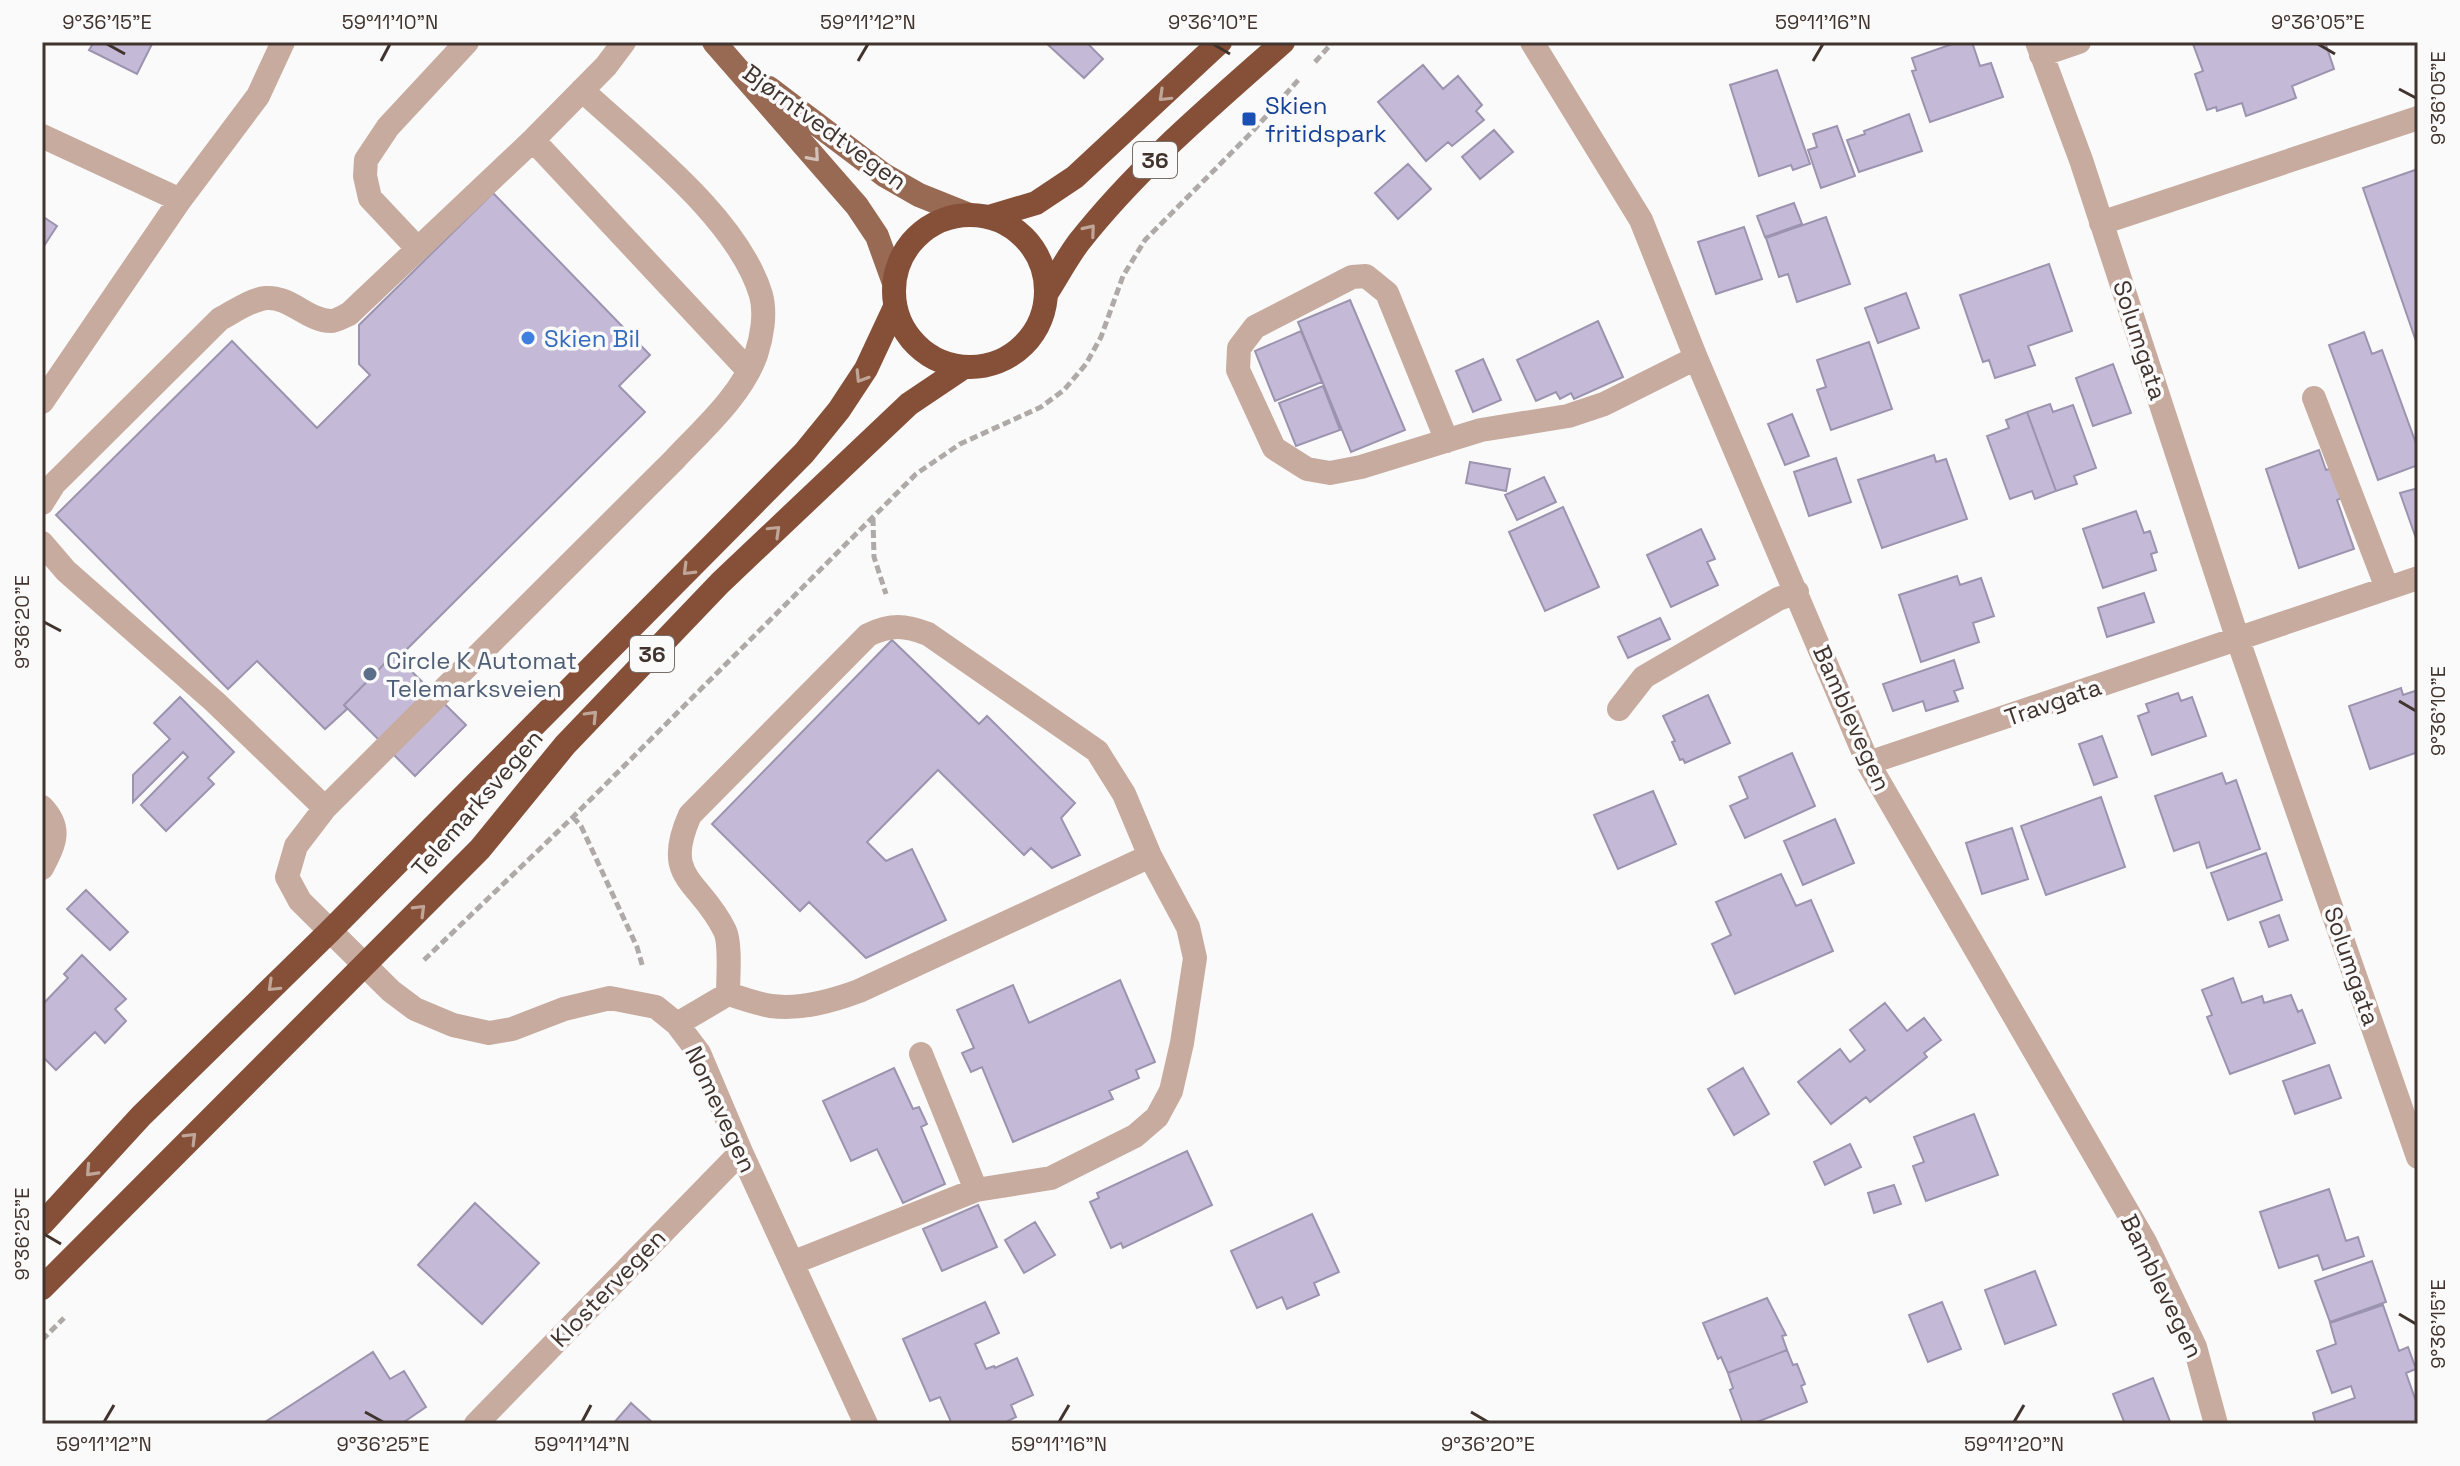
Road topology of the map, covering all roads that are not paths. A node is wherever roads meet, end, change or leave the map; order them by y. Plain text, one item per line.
1 (283, 42) edge
2 (467, 42) edge
3 (624, 42) edge
4 (1220, 42) edge
5 (1283, 42) edge
6 (1532, 42) edge
7 (2079, 42) edge
8 (720, 48) edge
9 (2039, 48) edge
10 (582, 90) junction
11 (2418, 118) edge
12 (42, 136) edge
13 (533, 140) junction
14 (180, 200) junction
15 (979, 216) junction
16 (2101, 223) junction
17 (418, 249) junction
18 (1046, 294) junction
19 (895, 295) junction
20 (1696, 358) junction
21 (964, 367) junction
22 (748, 370) junction
23 (2314, 398) dead end
24 (42, 402) edge
25 (1447, 441) junction
26 (42, 503) edge
27 (42, 543) edge
28 (2418, 578) edge
29 (2387, 588) junction
30 (1797, 592) junction
31 (2238, 640) junction
32 (1619, 709) dead end
33 (1868, 763) junction
34 (42, 807) edge
35 (325, 808) junction
36 (1150, 856) junction
37 (42, 868) edge
38 (329, 932) junction
39 (365, 966) junction
40 (728, 994) junction
41 (677, 1024) junction
42 (921, 1054) dead end
43 (741, 1152) junction
44 (2418, 1157) edge
45 (976, 1190) junction
46 (42, 1224) edge
47 (792, 1263) junction
48 (42, 1288) edge
49 (476, 1424) edge
50 (866, 1424) edge
51 (2216, 1424) edge

1 - 14 street
2 - 17 street
3 - 10 street
4 -> 15 highway, Telemarksvegen / 36
18 -> 5 highway, Telemarksvegen / 36
6 - 20 street, Bamblevegen
7 - 9 street
8 - 15 main road, Bjørntvedtvegen
8 -> 19 main road, Bjørntvedtvegen
9 - 16 street, Solumgata
10 - 13 street
10 - 22 street
11 - 16 street
12 - 14 street
13 - 17 street
13 - 22 street
14 - 24 street
15 - 18 highway
15 - 19 highway, Telemarksvegen / 36
16 - 31 street, Solumgata
17 - 26 street
18 - 21 highway, Telemarksvegen / 36
19 - 21 highway, Telemarksvegen / 36
19 -> 38 highway, Telemarksvegen / 36
20 - 25 street
20 - 30 street, Bamblevegen
39 -> 21 highway, Telemarksvegen / 36
22 - 35 street
23 - 29 street
25 - 25 street
27 - 35 street
28 - 29 street
29 - 31 street
30 - 32 street
30 - 33 street, Bamblevegen
31 - 33 street, Travgata
31 - 44 street, Solumgata
33 - 51 street, Bamblevegen
34 - 37 street
35 - 38 street, Nomevegen
36 - 40 street
36 - 40 street
36 - 45 street
38 - 39 street, Nomevegen
38 -> 46 highway, Telemarksvegen / 36
39 - 41 street, Nomevegen
48 -> 39 highway, Telemarksvegen / 36
40 - 41 street
41 - 43 street, Nomevegen
42 - 45 street
43 - 47 street, Nomevegen
43 - 49 street, Klostervegen
45 - 47 street
47 - 50 street, Nomevegen

